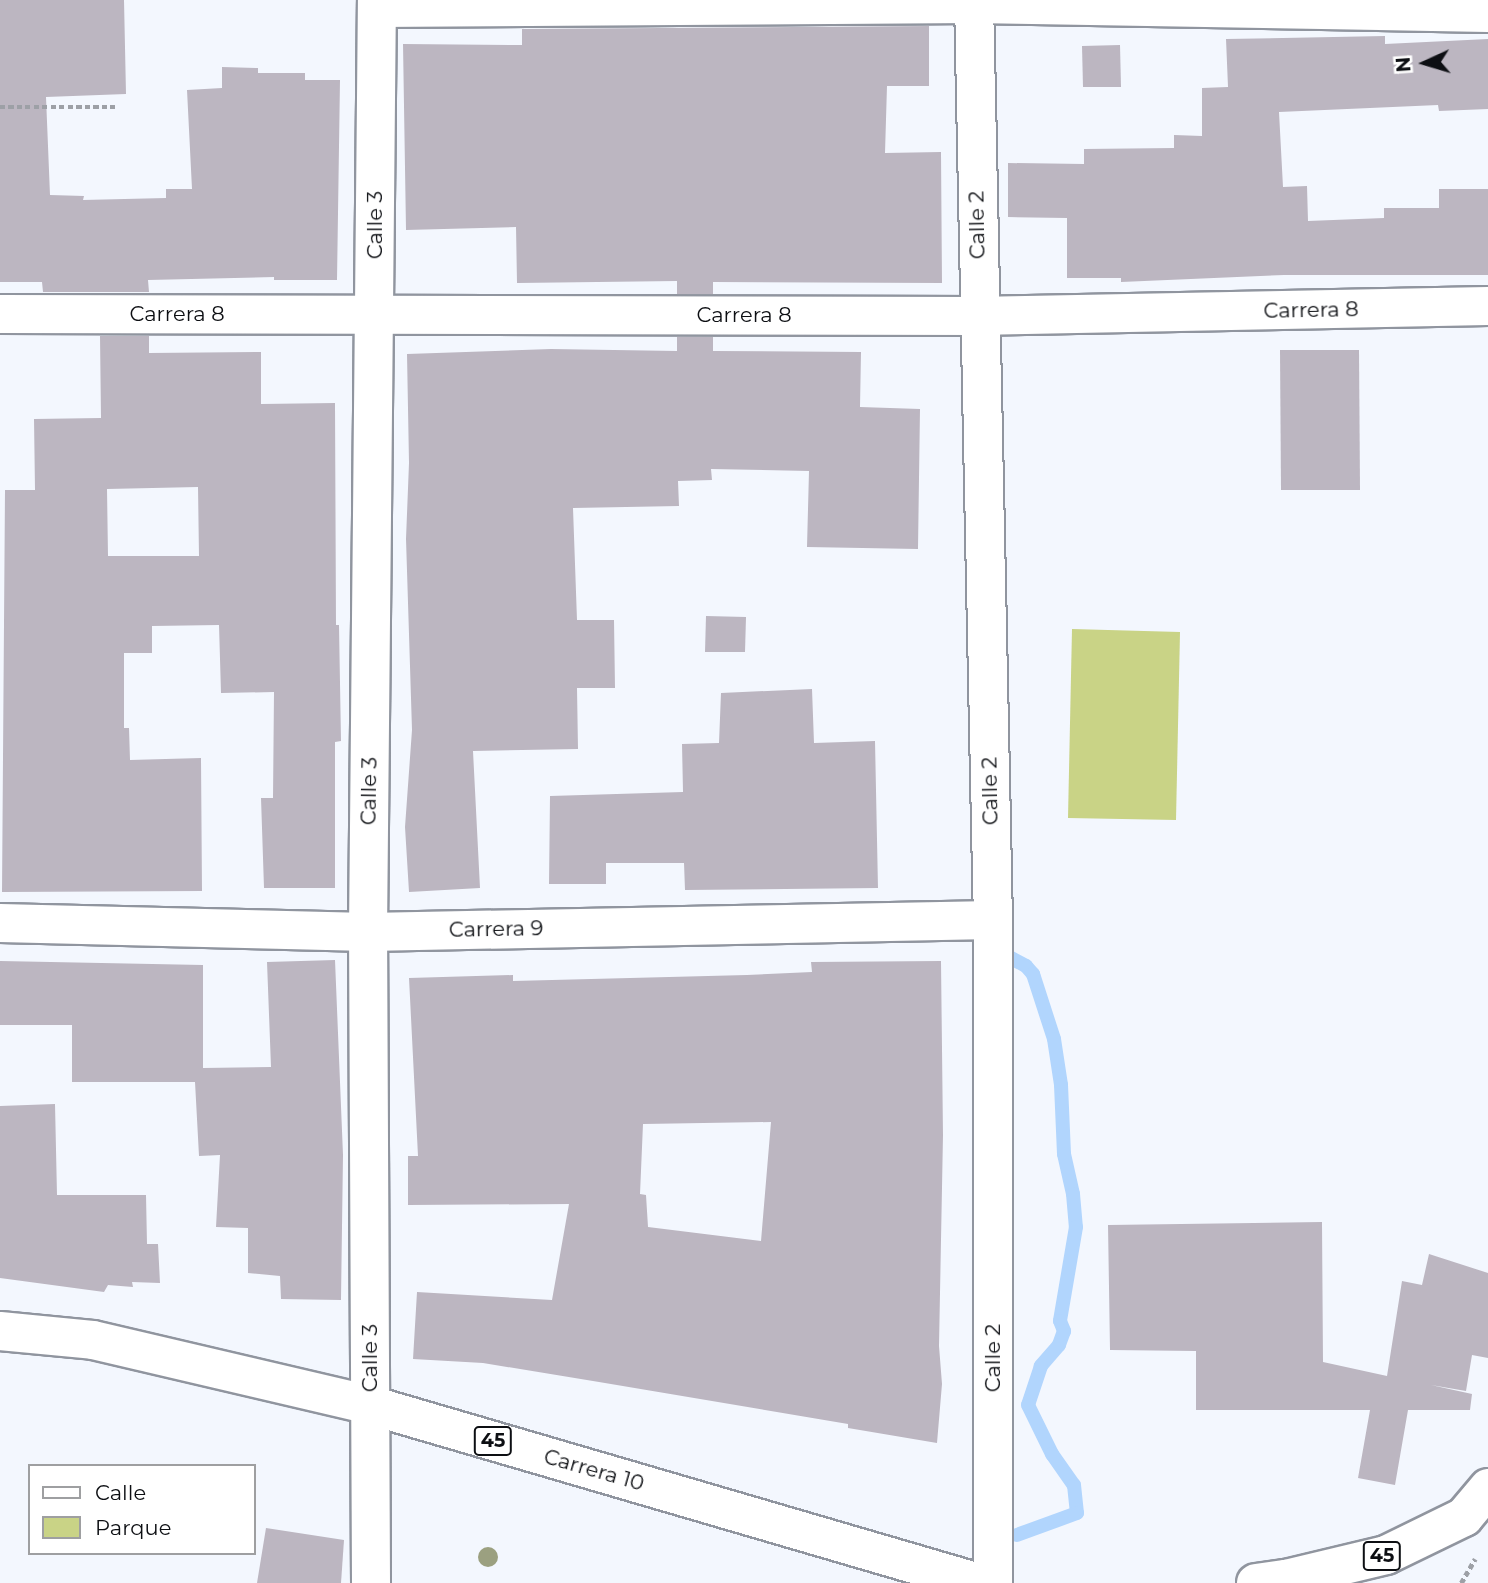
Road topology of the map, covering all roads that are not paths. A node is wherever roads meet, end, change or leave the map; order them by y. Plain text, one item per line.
1 (974, 2) edge
2 (377, 4) edge
3 (1488, 13) edge
4 (1488, 306) edge
5 (0, 314) edge
6 (375, 314) junction
7 (978, 316) junction
8 (993, 920) junction
9 (0, 923) edge
10 (368, 932) junction
11 (0, 1331) edge
12 (370, 1405) junction
13 (1488, 1488) edge
14 (371, 1583) edge
15 (979, 1583) edge
16 (993, 1583) edge
17 (1256, 1583) edge

1 - 2 street
1 - 3 street
1 - 7 street, Calle 2
2 - 6 street, Calle 3
4 - 7 street, Carrera 8
5 - 6 street, Carrera 8
6 - 7 street, Carrera 8
6 - 10 street, Calle 3
7 - 8 street, Calle 2
8 - 10 street, Carrera 9
8 - 16 street, Calle 2
9 - 10 street, Carrera 9
10 - 12 street, Calle 3
11 - 12 street, Carrera 10 / 45
12 - 14 street, Calle 3
12 - 15 street, Carrera 10 / 45
13 - 17 street, 45

